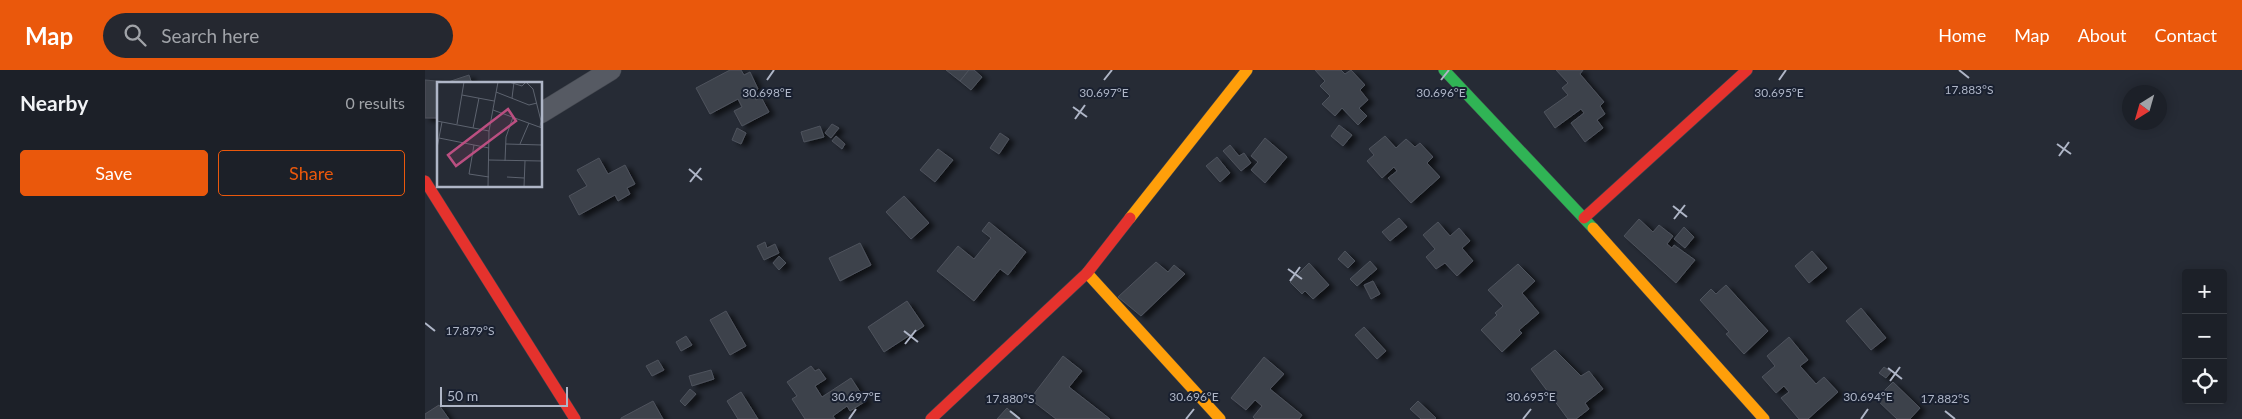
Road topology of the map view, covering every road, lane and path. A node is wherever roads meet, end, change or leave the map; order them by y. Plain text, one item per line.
1 (611, 70) edge
2 (1247, 70) edge
3 (1444, 70) edge
4 (1747, 70) edge
5 (543, 112) edge
6 (430, 181) edge
7 (1585, 218) junction
8 (1087, 273) junction
9 (575, 419) edge
10 (931, 419) edge
11 (1220, 419) edge
12 (1764, 419) edge

1 - 5 street
2 - 8 street
3 - 7 street
4 - 7 street
6 - 9 street
7 - 12 street
8 - 10 street
8 - 11 street

